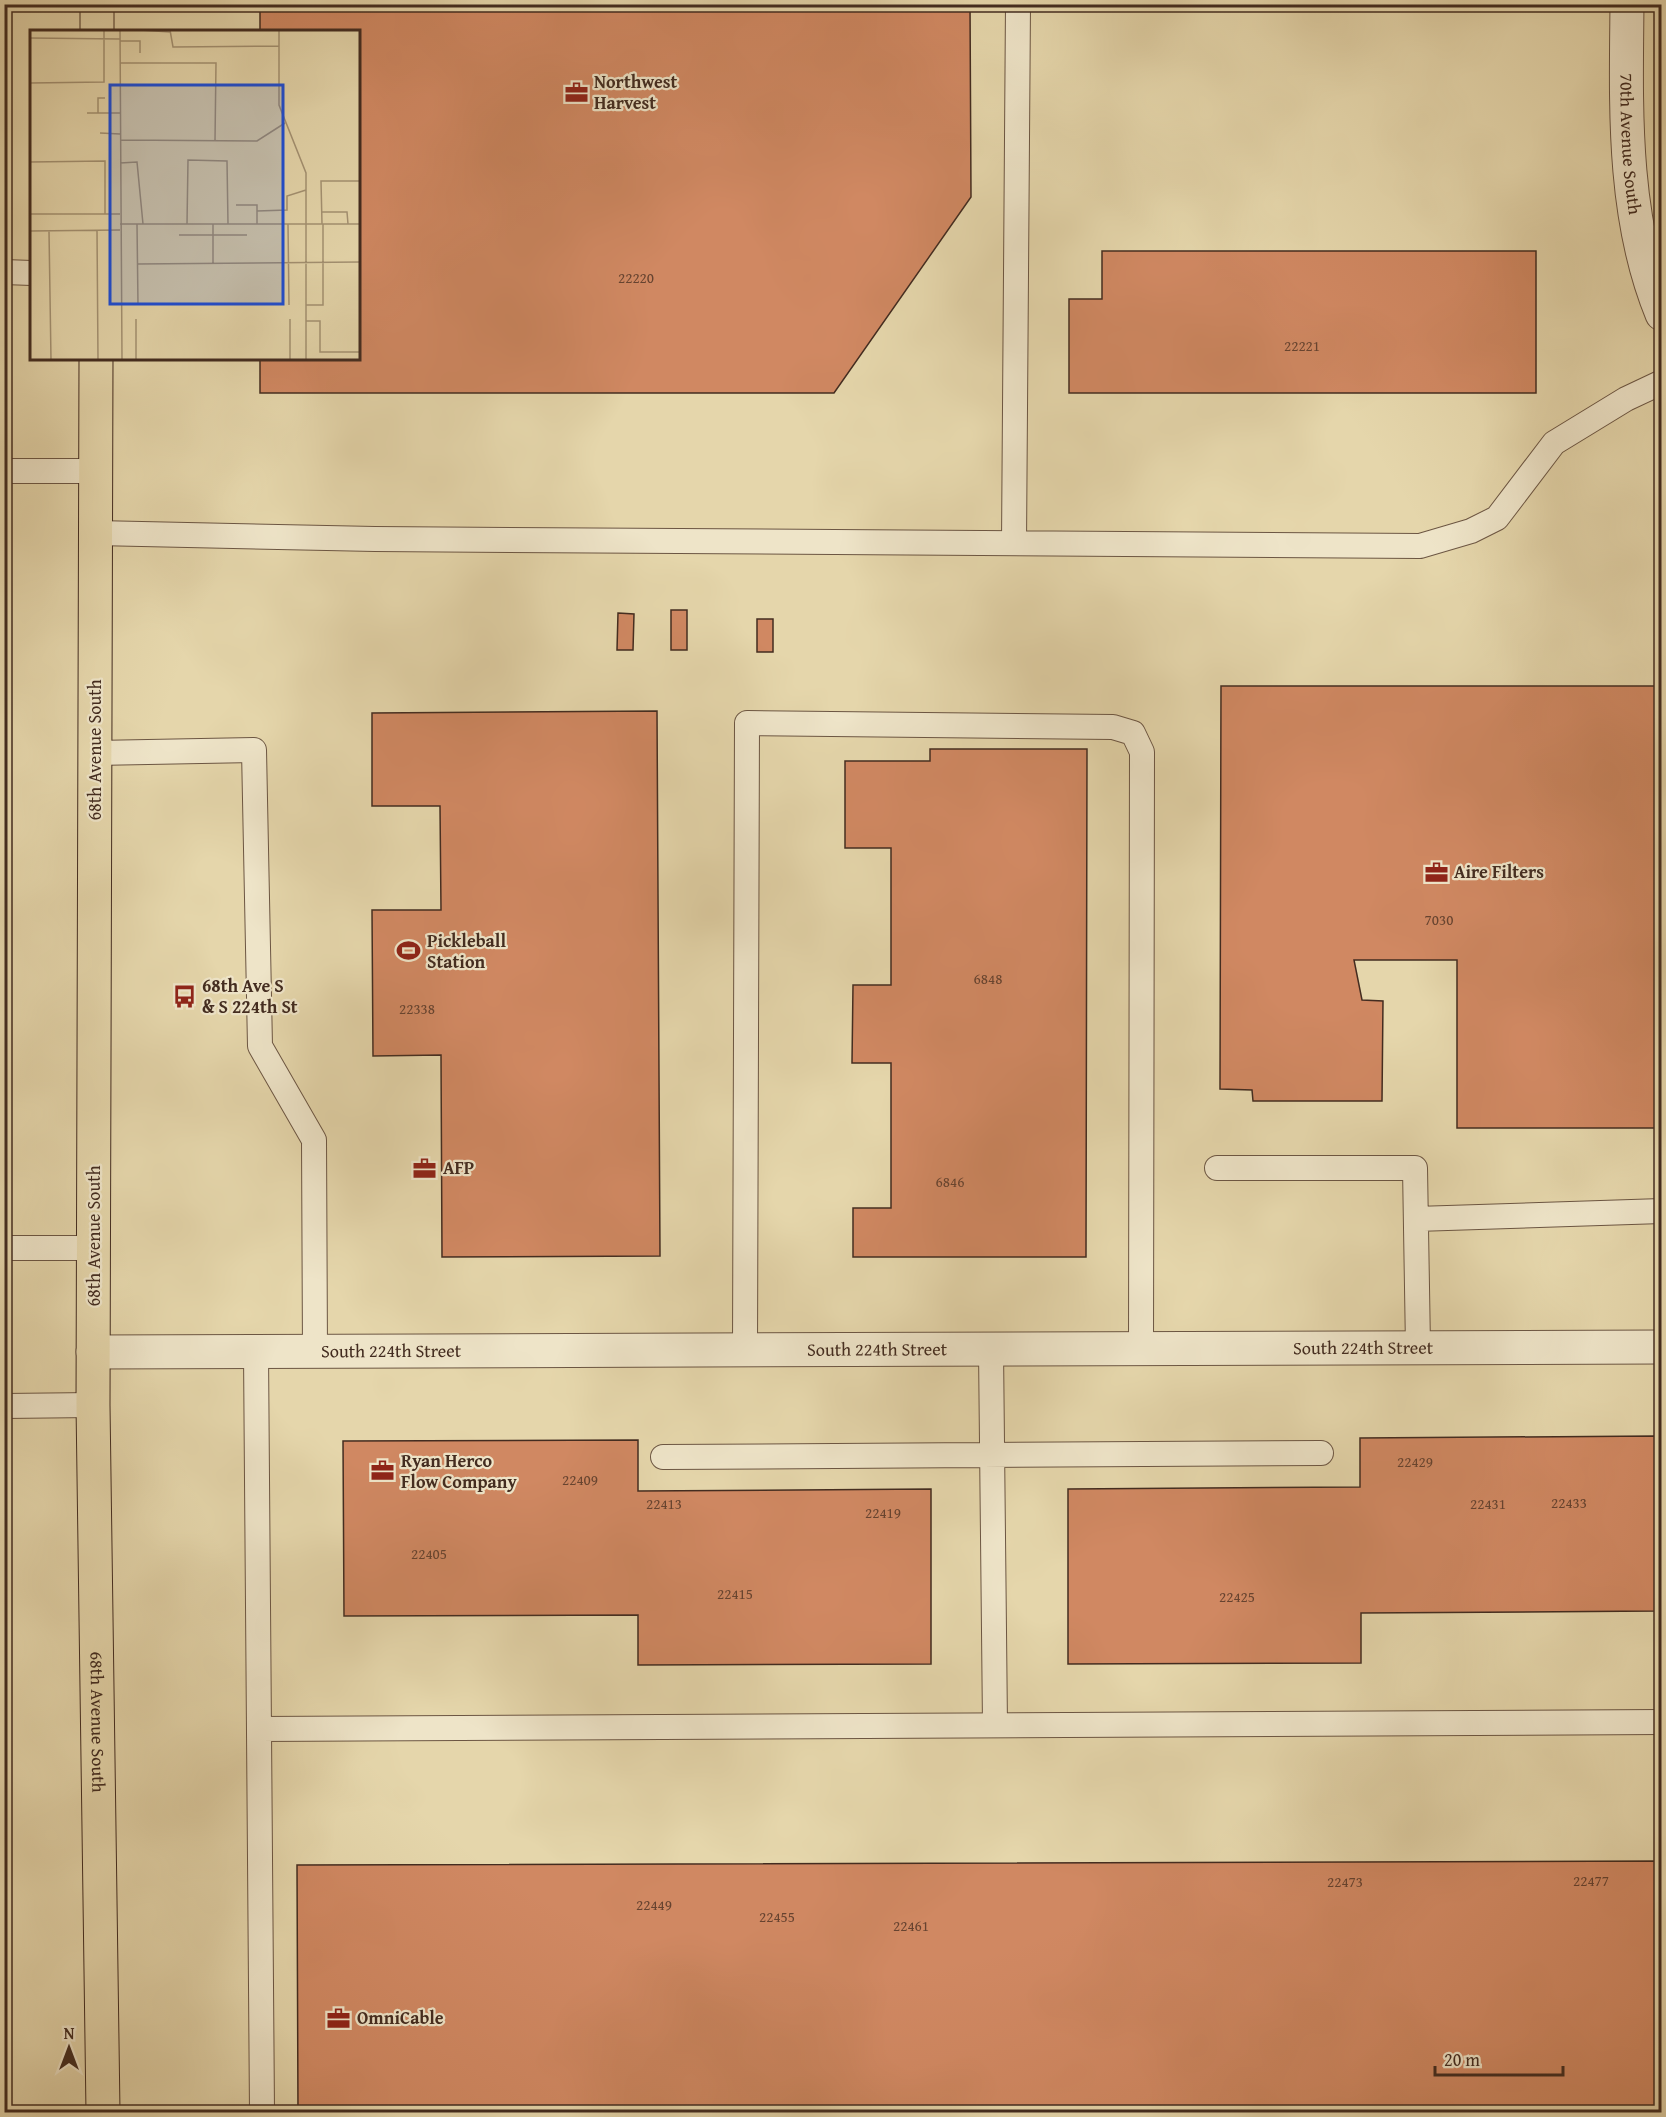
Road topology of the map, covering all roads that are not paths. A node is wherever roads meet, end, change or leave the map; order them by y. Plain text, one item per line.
1 (97, 4) edge
2 (1018, 4) edge
3 (1627, 4) edge
4 (97, 30) edge
5 (4, 272) edge
6 (30, 273) edge
7 (1662, 314) edge
8 (96, 360) edge
9 (1662, 382) edge
10 (4, 471) edge
11 (96, 471) junction
12 (96, 533) junction
13 (1014, 543) junction
14 (95, 753) junction
15 (1217, 1168) dead end
16 (1662, 1210) edge
17 (1416, 1219) junction
18 (4, 1248) edge
19 (93, 1248) junction
20 (1418, 1347) junction
21 (1662, 1347) edge
22 (1141, 1348) junction
23 (991, 1349) junction
24 (745, 1350) junction
25 (315, 1351) junction
26 (93, 1352) junction
27 (256, 1352) junction
28 (93, 1405) junction
29 (4, 1406) edge
30 (1321, 1453) dead end
31 (992, 1455) junction
32 (663, 1457) dead end
33 (1662, 1722) edge
34 (995, 1725) junction
35 (259, 1729) junction
36 (103, 2112) edge
37 (262, 2112) edge

1 - 4 main road
2 - 13 lane
3 - 7 street, 70th Avenue South
5 - 6 lane
8 - 11 main road, 68th Avenue South
9 - 13 lane
10 - 11 lane
11 - 12 main road, 68th Avenue South
12 - 13 lane
12 - 14 main road, 68th Avenue South
14 - 19 main road, 68th Avenue South
14 - 25 lane
15 - 17 lane
16 - 17 lane
17 - 20 lane
18 - 19 lane
19 - 26 main road, 68th Avenue South
20 - 21 street, South 224th Street
20 - 22 street, South 224th Street
22 - 23 street, South 224th Street
22 - 24 lane
23 - 24 street, South 224th Street
23 - 31 lane
24 - 25 street, South 224th Street
25 - 27 street, South 224th Street
26 - 27 street, South 224th Street
26 - 28 main road, 68th Avenue South
27 - 35 lane
28 - 29 lane
28 - 36 main road, 68th Avenue South
30 - 31 lane
31 - 32 lane
31 - 34 lane
33 - 34 lane
34 - 35 lane
35 - 37 lane

